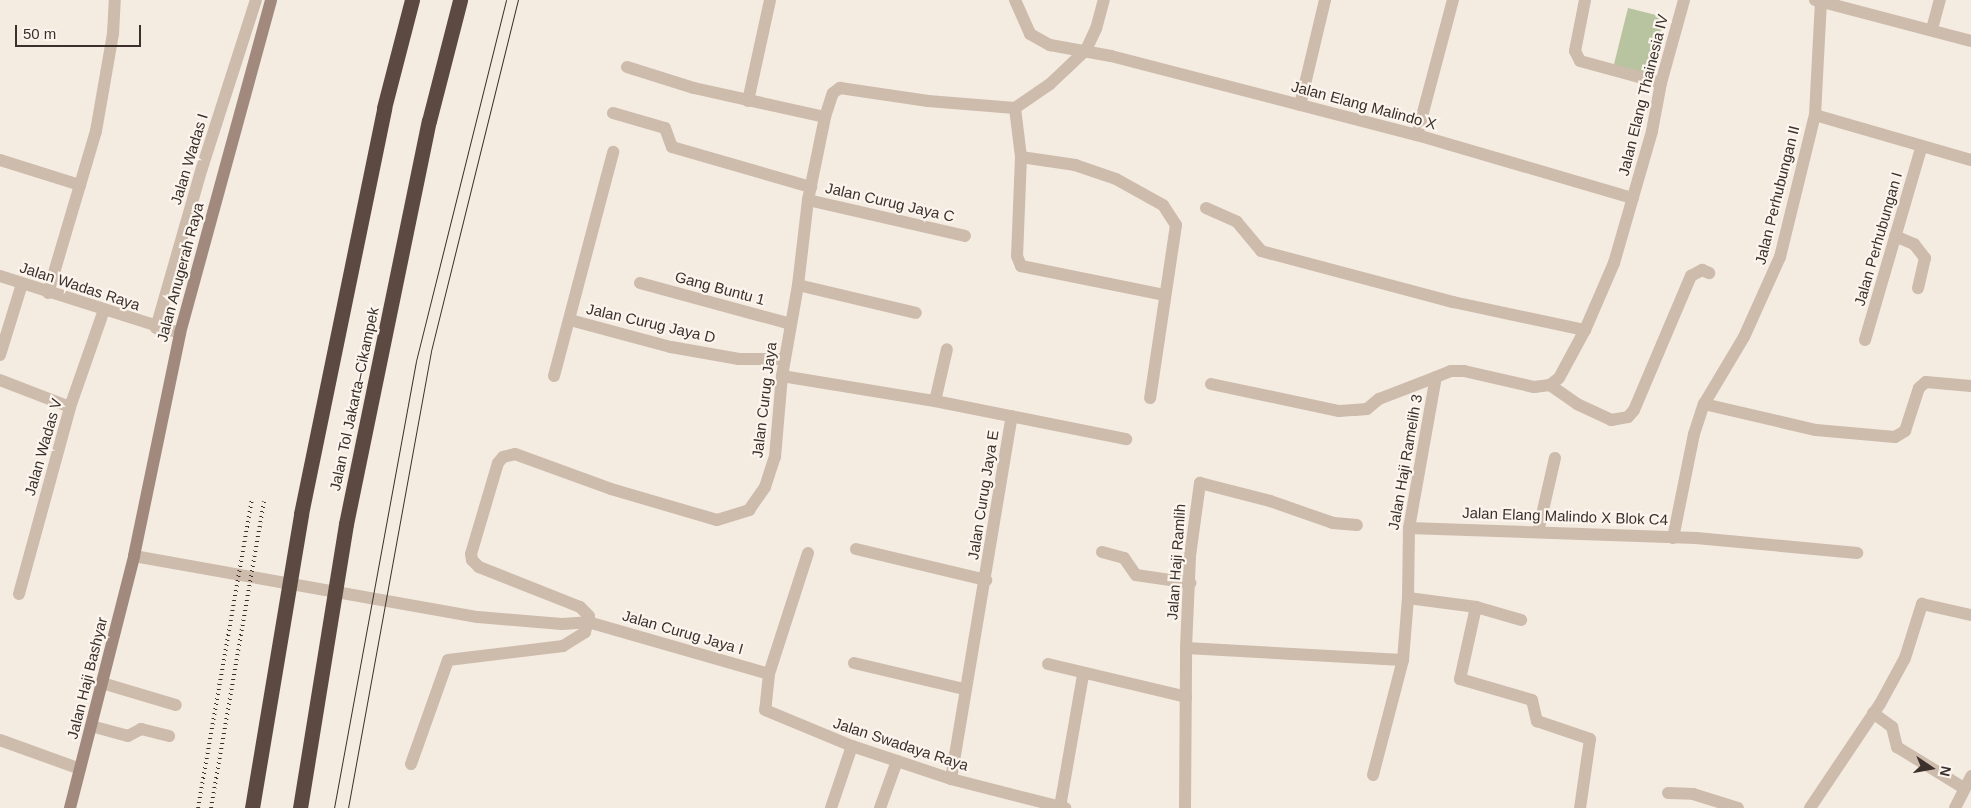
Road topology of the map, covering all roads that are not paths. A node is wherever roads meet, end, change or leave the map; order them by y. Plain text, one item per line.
1 (115, 0) edge
2 (256, 0) edge
3 (271, 0) edge
4 (412, 0) edge
5 (460, 0) edge
6 (770, 0) edge
7 (1015, 0) edge
8 (1104, 0) edge
9 (1324, 0) edge
10 (1452, 0) edge
11 (1585, 0) edge
12 (1684, 0) edge
13 (1940, 0) edge
14 (1818, 1) edge
15 (1932, 29) junction
16 (1971, 40) edge
17 (1086, 50) junction
18 (627, 67) dead end
19 (1661, 83) junction
20 (748, 101) junction
21 (1300, 105) junction
22 (1015, 108) junction
23 (613, 113) dead end
24 (1815, 115) junction
25 (825, 117) junction
26 (1417, 135) junction
27 (1921, 148) junction
28 (612, 152) dead end
29 (1021, 157) junction
30 (0, 160) edge
31 (1971, 160) edge
32 (80, 185) junction
33 (811, 187) junction
34 (1633, 198) junction
35 (808, 200) junction
36 (1206, 208) dead end
37 (965, 236) dead end
38 (1895, 236) junction
39 (1709, 273) dead end
40 (0, 276) edge
41 (640, 283) dead end
42 (22, 284) junction
43 (798, 285) junction
44 (1918, 288) dead end
45 (48, 292) junction
46 (1165, 295) junction
47 (104, 310) junction
48 (916, 313) dead end
49 (570, 320) junction
50 (791, 324) junction
51 (156, 328) junction
52 (1585, 330) junction
53 (180, 334) junction
54 (1865, 340) dead end
55 (947, 349) dead end
56 (0, 355) edge
57 (785, 359) junction
58 (554, 376) dead end
59 (782, 376) junction
60 (1436, 377) junction
61 (0, 380) edge
62 (1211, 384) dead end
63 (1550, 385) junction
64 (1971, 386) edge
65 (1150, 398) dead end
66 (935, 401) junction
67 (1704, 404) junction
68 (70, 407) junction
69 (1012, 416) junction
70 (1126, 440) dead end
71 (1555, 458) dead end
72 (1357, 525) dead end
73 (1408, 528) junction
74 (1538, 532) junction
75 (1673, 538) junction
76 (856, 549) dead end
77 (1102, 552) dead end
78 (808, 553) dead end
79 (1857, 553) dead end
80 (134, 556) junction
81 (986, 580) junction
82 (1190, 583) junction
83 (19, 594) dead end
84 (1408, 598) junction
85 (1476, 607) junction
86 (1971, 615) edge
87 (1521, 620) dead end
88 (588, 622) junction
89 (1186, 648) junction
90 (1403, 660) junction
91 (854, 663) dead end
92 (1048, 664) dead end
93 (768, 674) junction
94 (1083, 675) junction
95 (102, 683) junction
96 (964, 689) junction
97 (1186, 697) junction
98 (176, 705) dead end
99 (1873, 713) junction
100 (91, 726) junction
101 (169, 736) dead end
102 (0, 740) edge
103 (852, 746) junction
104 (897, 761) junction
105 (411, 764) dead end
106 (80, 769) junction
107 (1373, 775) dead end
108 (1971, 776) edge
109 (951, 780) junction
110 (1964, 788) junction
111 (1668, 793) dead end
112 (1062, 807) edge
113 (70, 808) edge
114 (252, 808) edge
115 (300, 808) edge
116 (831, 808) edge
117 (880, 808) edge
118 (1185, 808) edge
119 (1580, 808) edge
120 (1738, 808) edge
121 (1810, 808) edge
122 (1955, 808) edge

1 - 32 street
2 - 51 street, Jalan Wadas I
3 - 53 street, Jalan Anugerah Raya
4 - 114 highway, Jalan Tol Jakarta–Cikampek
5 - 115 highway, Jalan Tol Jakarta–Cikampek
6 - 20 street
7 - 17 street, Jalan Elang Malindo X
8 - 17 street
9 - 21 street
10 - 26 street
11 - 19 street
12 - 19 street, Jalan Elang Thainesia IV
13 - 15 street
14 - 15 street
14 - 24 street, Jalan Perhubungan II
15 - 16 street
17 - 21 street, Jalan Elang Malindo X
17 - 22 street
18 - 20 street
19 - 34 street, Jalan Elang Thainesia IV
20 - 25 street
21 - 26 street, Jalan Elang Malindo X
22 - 25 street, Jalan Curug Jaya
22 - 29 street
23 - 33 street
24 - 27 street
24 - 67 street, Jalan Perhubungan II
25 - 33 street, Jalan Curug Jaya
26 - 34 street, Jalan Elang Malindo X
27 - 31 street
27 - 38 street, Jalan Perhubungan I
28 - 49 street
29 - 46 street
29 - 46 street
30 - 32 street
32 - 45 street
33 - 35 street, Jalan Curug Jaya
34 - 52 street
35 - 37 street, Jalan Curug Jaya C
35 - 43 street, Jalan Curug Jaya
36 - 52 street
38 - 44 street
38 - 54 street, Jalan Perhubungan I
39 - 63 street
40 - 42 street, Jalan Wadas Raya
41 - 50 street, Gang Buntu 1
42 - 45 street, Jalan Wadas Raya
42 - 56 street
43 - 48 street
43 - 50 street, Jalan Curug Jaya
45 - 47 street, Jalan Wadas Raya
46 - 65 street
47 - 51 street, Jalan Wadas Raya
47 - 68 street, Jalan Wadas V
49 - 57 street, Jalan Curug Jaya D
49 - 58 street
50 - 57 street, Jalan Curug Jaya
51 - 53 street, Jalan Wadas Raya
52 - 63 street
53 - 80 street, Jalan Anugerah Raya
55 - 66 street
57 - 59 street, Jalan Curug Jaya
59 - 66 street, Jalan Curug Jaya E
59 - 88 street, Jalan Curug Jaya
60 - 62 street
60 - 63 street, Jalan Haji Ramelih 3
60 - 73 street, Jalan Haji Ramelih 3
61 - 68 street
64 - 67 street
66 - 69 street, Jalan Curug Jaya E
67 - 75 street, Jalan Elang Malindo X Blok C4
68 - 83 street, Jalan Wadas V
69 - 70 street
69 - 81 street, Jalan Curug Jaya E
71 - 74 street
72 - 82 street, Jalan Haji Ramlih
73 - 74 street, Jalan Elang Malindo X Blok C4
73 - 84 street, Jalan Haji Ramelih 3
74 - 75 street, Jalan Elang Malindo X Blok C4
75 - 79 street
76 - 81 street
77 - 82 street
78 - 93 street
80 - 88 street
80 - 95 street, Jalan Haji Bashyar
81 - 96 street, Jalan Curug Jaya E
82 - 89 street, Jalan Haji Ramlih
84 - 85 street
84 - 90 street, Jalan Haji Ramelih 3
85 - 87 street
85 - 119 street
86 - 99 street
88 - 93 street, Jalan Curug Jaya I
88 - 105 street
89 - 90 street
89 - 97 street, Jalan Haji Ramlih
90 - 107 street, Jalan Haji Ramelih 3
91 - 96 street
92 - 94 street
93 - 103 street, Jalan Swadaya Raya
94 - 97 street
94 - 112 street
95 - 98 street
95 - 100 street, Jalan Haji Bashyar
96 - 109 street, Jalan Curug Jaya E
97 - 118 street, Jalan Haji Ramlih
99 - 110 street
99 - 121 street
100 - 101 street
100 - 106 street, Jalan Haji Bashyar
102 - 106 street
103 - 104 street, Jalan Swadaya Raya
103 - 116 street
104 - 109 street, Jalan Swadaya Raya
104 - 117 street
106 - 113 street, Jalan Haji Bashyar
108 - 110 street
109 - 112 street, Jalan Swadaya Raya
110 - 122 street
111 - 120 street

